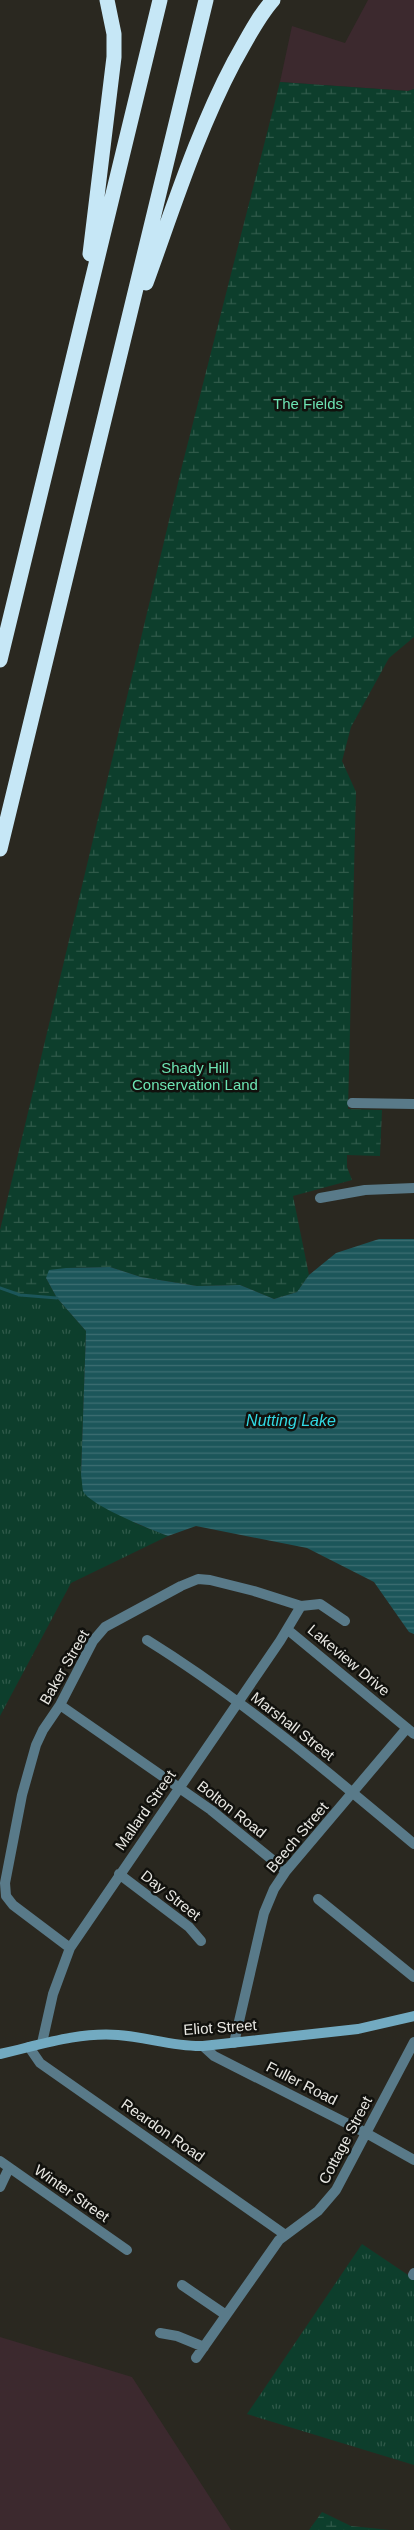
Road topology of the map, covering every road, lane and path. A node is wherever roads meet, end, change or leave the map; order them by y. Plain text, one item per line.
1 (107, 0) edge
2 (160, 0) edge
3 (206, 0) edge
4 (273, 0) edge
5 (81, 328) junction
6 (121, 352) junction
7 (0, 660) edge
8 (0, 850) edge
9 (352, 1103) dead end
10 (414, 1104) edge
11 (414, 1188) edge
12 (320, 1198) dead end
13 (301, 1606) junction
14 (346, 1620) dead end
15 (288, 1630) junction
16 (147, 1640) dead end
17 (238, 1702) junction
18 (60, 1705) junction
19 (411, 1731) edge
20 (179, 1787) junction
21 (354, 1793) junction
22 (414, 1844) edge
23 (286, 1871) junction
24 (119, 1874) junction
25 (318, 1899) dead end
26 (201, 1941) dead end
27 (70, 1948) junction
28 (414, 1977) edge
29 (414, 2016) edge
30 (234, 2042) junction
31 (414, 2042) edge
32 (42, 2043) junction
33 (203, 2046) junction
34 (29, 2047) junction
35 (0, 2054) edge
36 (366, 2133) junction
37 (414, 2160) edge
38 (0, 2161) edge
39 (9, 2168) junction
40 (0, 2186) edge
41 (284, 2234) junction
42 (126, 2250) dead end
43 (182, 2285) dead end
44 (226, 2315) junction
45 (160, 2333) dead end
46 (204, 2347) junction
47 (196, 2358) dead end

1 - 5 highway
2 - 5 highway
3 - 6 highway
4 - 6 highway
5 - 7 highway
6 - 8 highway
9 - 10 street
11 - 12 street
13 - 14 street, Baker Street
13 - 15 street, Mallard Street
13 - 18 street, Baker Street
15 - 17 street, Mallard Street
15 - 19 street, Lakeview Drive
16 - 17 street, Marshall Street
17 - 20 street, Mallard Street
17 - 21 street, Marshall Street
18 - 20 street, Bolton Road
18 - 27 street, Baker Street
19 - 21 street, Beech Street
20 - 23 street, Bolton Road
20 - 24 street, Mallard Street
21 - 22 street, Marshall Street
21 - 23 street, Beech Street
23 - 30 street, Beech Street
24 - 26 street, Day Street
24 - 27 street, Mallard Street
25 - 28 street
27 - 32 street, Mallard Street
29 - 30 street, Eliot Street
30 - 33 street, Eliot Street
31 - 36 street, Cottage Street
32 - 33 street, Eliot Street
32 - 34 street, Eliot Street
33 - 36 street, Fuller Road
34 - 35 street, Eliot Street
34 - 41 street, Reardon Road
36 - 37 street, Fuller Road
36 - 41 street, Cottage Street
38 - 39 street, Winter Street
39 - 40 street
39 - 42 street, Winter Street
41 - 44 street, Cottage Street
43 - 44 street
44 - 46 street, Cottage Street
45 - 46 street
46 - 47 street, Cottage Street

